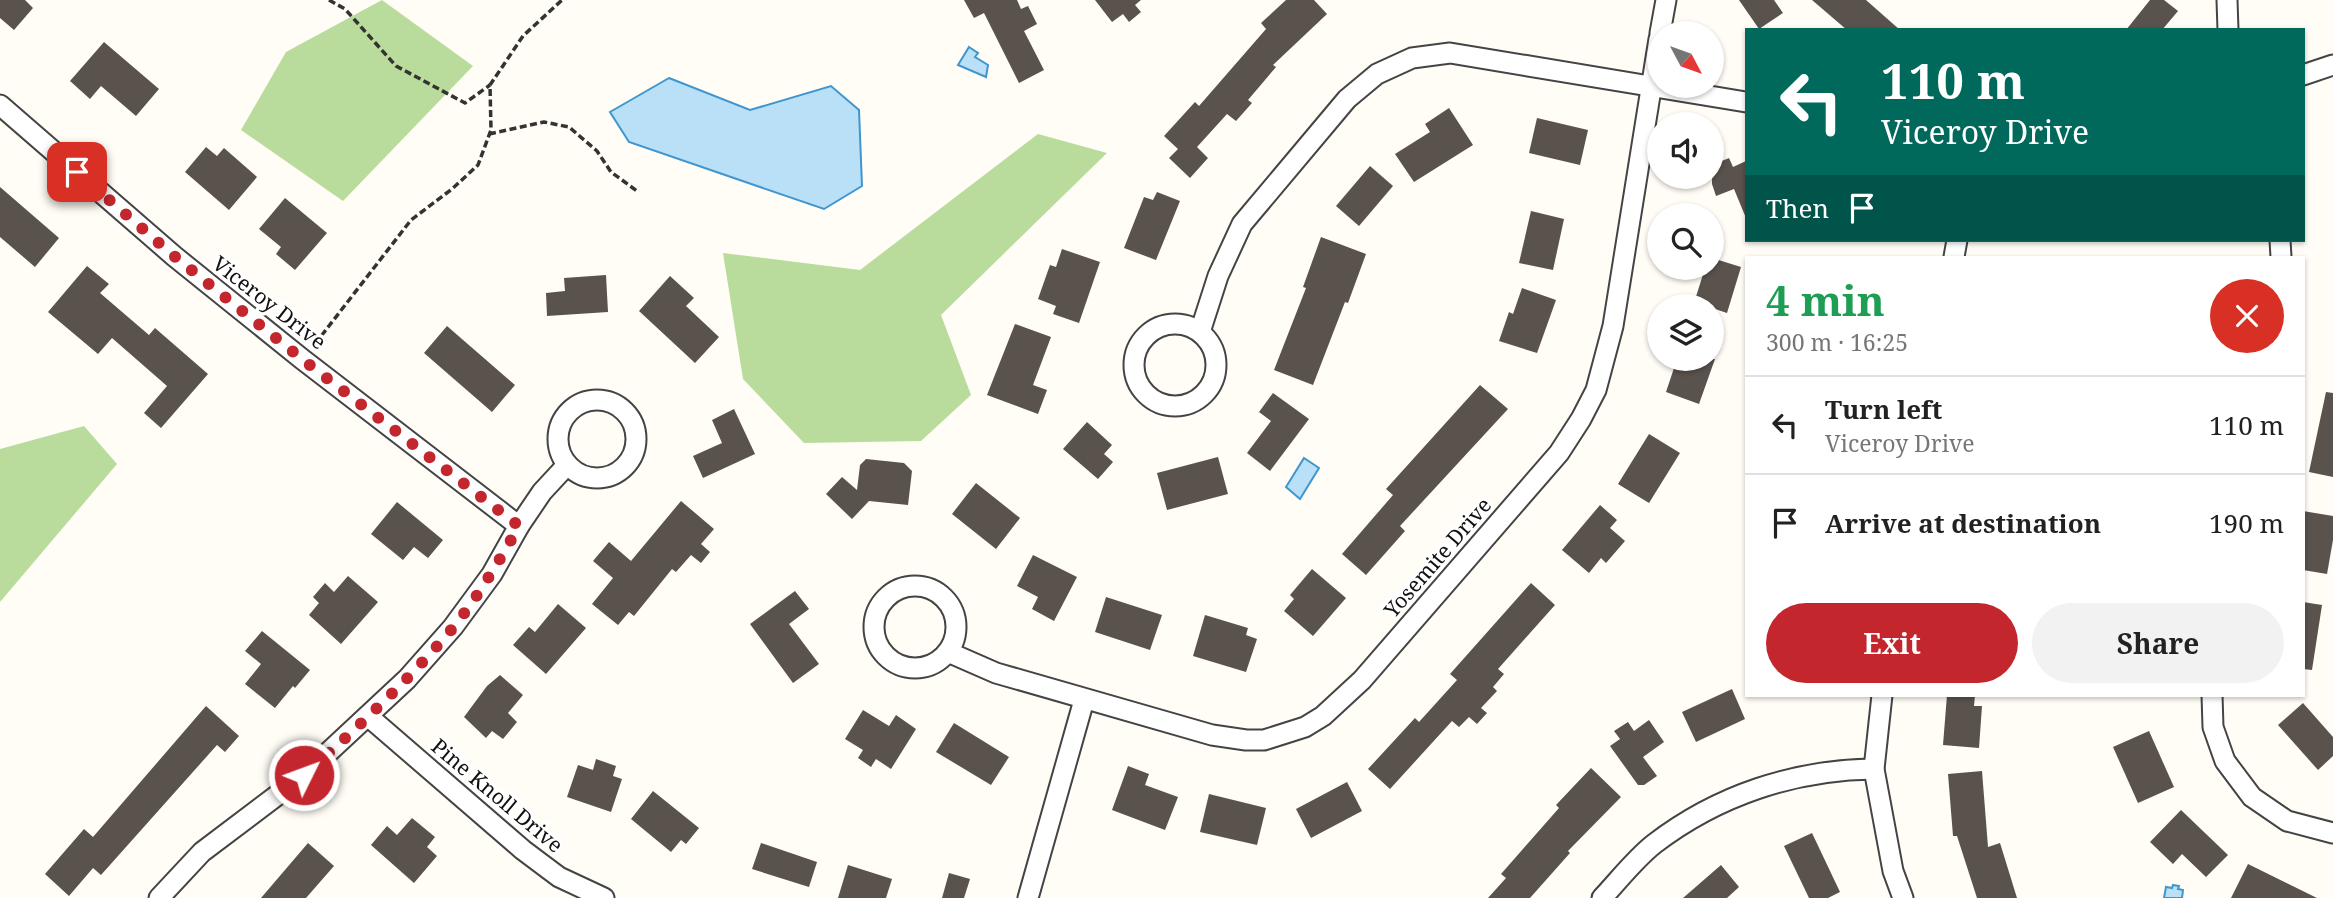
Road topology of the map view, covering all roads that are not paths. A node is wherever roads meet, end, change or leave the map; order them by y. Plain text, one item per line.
1 (1666, 0) edge
2 (2227, 0) edge
3 (1662, 21) edge
4 (2228, 28) edge
5 (2333, 65) edge
6 (2305, 74) edge
7 (1647, 87) edge
8 (1648, 98) edge
9 (1719, 98) edge
10 (1745, 102) edge
11 (0, 105) edge
12 (1200, 332) junction
13 (567, 465) junction
14 (519, 526) junction
15 (948, 652) junction
16 (1882, 697) edge
17 (2212, 697) edge
18 (1084, 700) junction
19 (369, 717) junction
20 (1874, 769) junction
21 (2333, 833) edge
22 (159, 898) edge
23 (604, 898) edge
24 (1028, 898) edge
25 (1602, 898) edge
26 (1903, 898) edge

1 - 3 street
2 - 4 street
5 - 6 street
7 - 12 street
8 - 18 street, Yosemite Drive
9 - 10 street
11 - 14 street, Viceroy Drive
12 - 12 street
13 - 13 street
13 - 14 street
14 - 19 street
15 - 15 street
15 - 18 street, Yosemite Drive
16 - 20 street
17 - 21 street
18 - 24 street
19 - 22 street
19 - 23 street, Pine Knoll Drive
20 - 25 street
20 - 26 street

